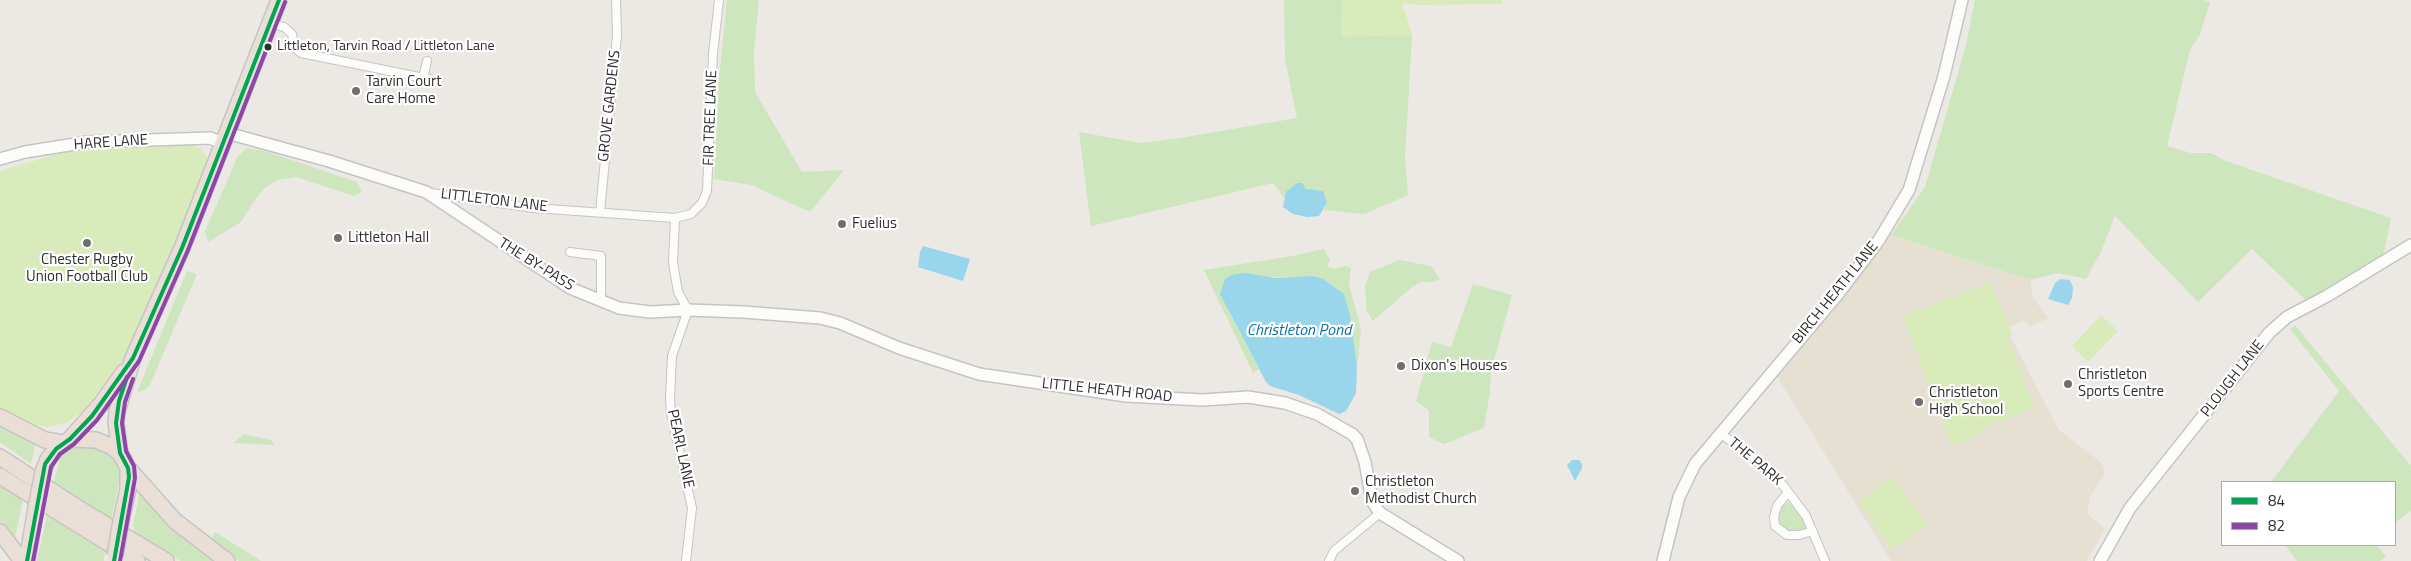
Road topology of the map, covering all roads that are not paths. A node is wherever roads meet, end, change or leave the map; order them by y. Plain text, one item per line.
1 (279, 0) edge
2 (616, 0) edge
3 (719, 0) edge
4 (1962, 0) edge
5 (270, 23) junction
6 (427, 61) dead end
7 (225, 138) junction
8 (0, 159) edge
9 (426, 192) junction
10 (600, 212) junction
11 (675, 218) junction
12 (2411, 245) edge
13 (570, 252) dead end
14 (601, 301) junction
15 (688, 310) junction
16 (133, 358) junction
17 (0, 417) edge
18 (1720, 433) junction
19 (66, 441) junction
20 (120, 453) junction
21 (0, 457) edge
22 (128, 468) junction
23 (0, 476) edge
24 (1788, 492) junction
25 (1380, 513) junction
26 (1813, 531) junction
27 (0, 532) edge
28 (114, 558) edge
29 (22, 561) edge
30 (27, 561) edge
31 (137, 561) edge
32 (166, 561) edge
33 (227, 561) edge
34 (686, 561) edge
35 (1329, 561) edge
36 (1458, 561) edge
37 (1663, 561) edge
38 (1825, 561) edge
39 (2100, 561) edge

1 - 5 highway
2 - 10 street, GROVE GARDENS
3 - 11 street, FIR TREE LANE
4 - 18 street, BIRCH HEATH LANE
5 - 6 street
5 - 7 highway
7 - 8 street, HARE LANE
7 - 9 street, LITTLETON LANE
7 - 16 highway
9 - 10 street, LITTLETON LANE
9 - 14 street, THE BY-PASS
10 - 11 street, LITTLETON LANE
11 - 15 street
12 - 39 street, PLOUGH LANE
13 - 14 street
14 - 15 street, THE BY-PASS
15 - 25 street, LITTLE HEATH ROAD
15 - 34 street, PEARL LANE
16 - 19 highway
16 - 20 highway
17 - 19 highway
18 - 24 street, THE PARK
18 - 37 street, BIRCH HEATH LANE
19 - 20 highway
19 - 30 highway, bridge
20 - 22 highway
21 - 32 highway
22 - 28 highway, bridge
22 - 33 highway
23 - 31 highway
24 - 26 street, THE PARK
24 - 26 street, THE PARK
25 - 35 street
25 - 36 street
26 - 38 street, THE PARK
27 - 29 highway

